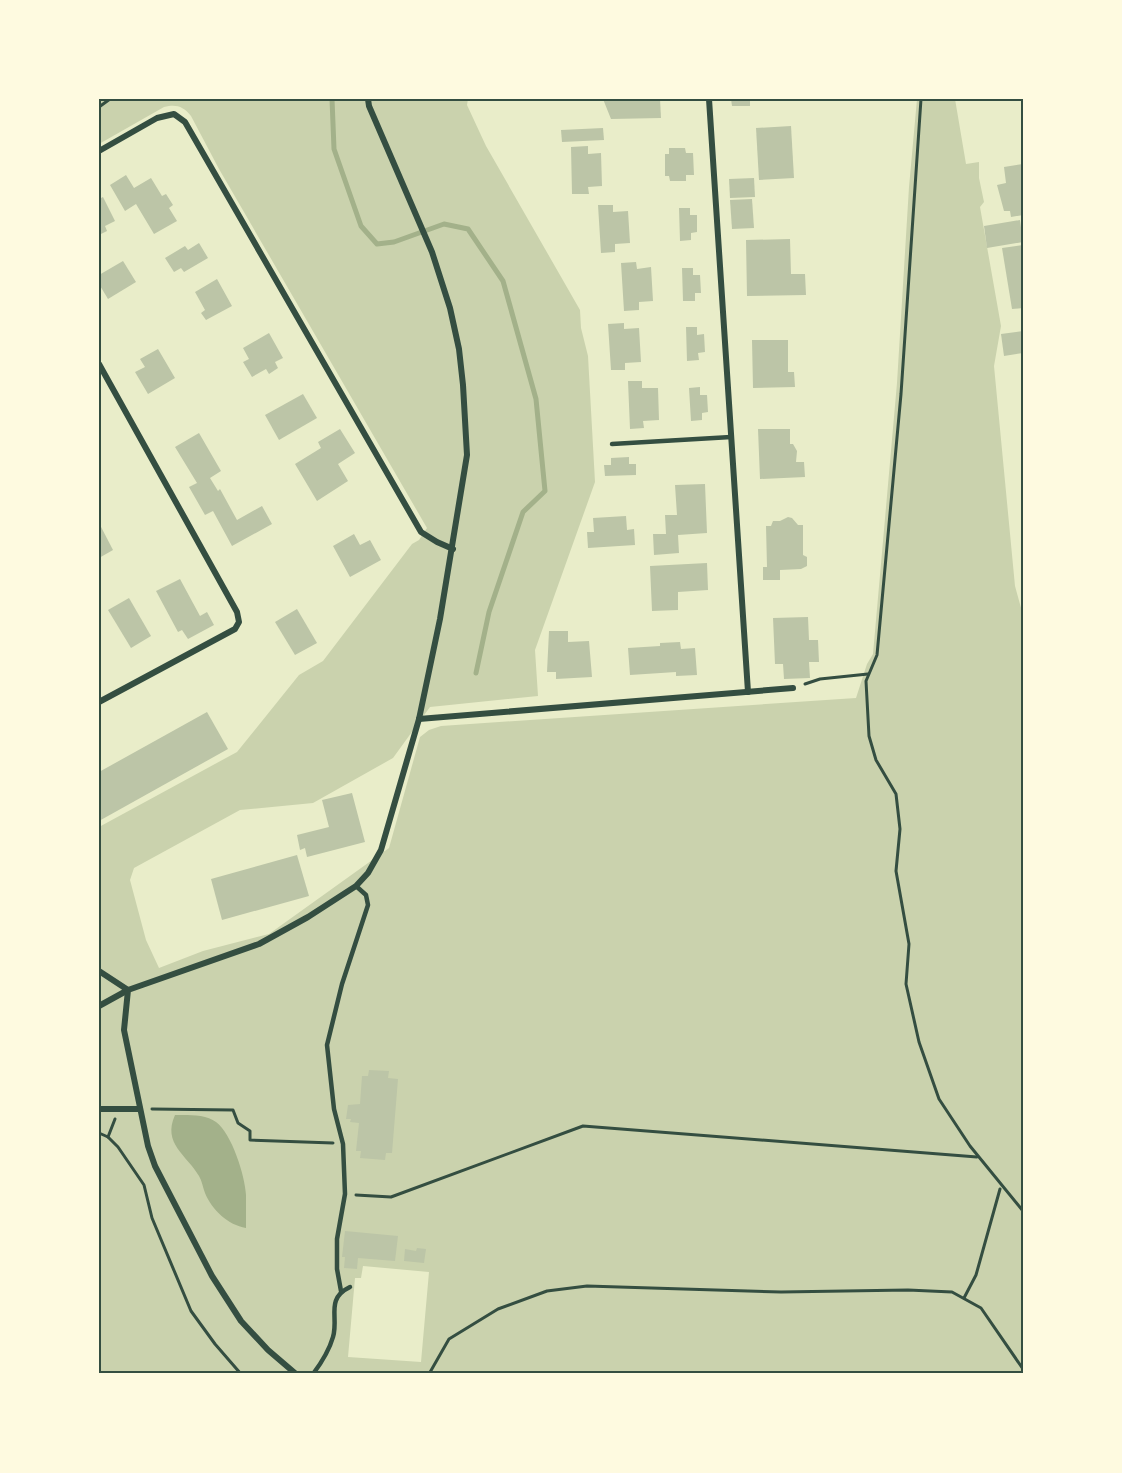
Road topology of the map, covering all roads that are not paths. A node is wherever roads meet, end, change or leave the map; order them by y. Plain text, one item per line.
1 (368, 99) edge
2 (710, 99) edge
3 (99, 151) edge
4 (99, 364) edge
5 (731, 437) junction
6 (612, 444) dead end
7 (453, 549) junction
8 (793, 688) road end
9 (748, 692) junction
10 (99, 702) edge
11 (419, 719) junction
12 (356, 886) junction
13 (99, 971) edge
14 (128, 990) junction
15 (99, 1006) edge
16 (99, 1109) edge
17 (140, 1109) junction
18 (350, 1287) dead end
19 (341, 1291) junction
20 (296, 1374) edge
21 (313, 1374) edge

1 - 7 street
2 - 5 street
3 - 7 street
4 - 10 street
5 - 6 lane
5 - 9 street
7 - 11 street
8 - 9 street
9 - 11 street
11 - 12 street
12 - 14 street
12 - 19 lane
13 - 14 street
14 - 15 street
14 - 17 street
16 - 17 street
17 - 20 street
18 - 19 lane
19 - 21 lane

